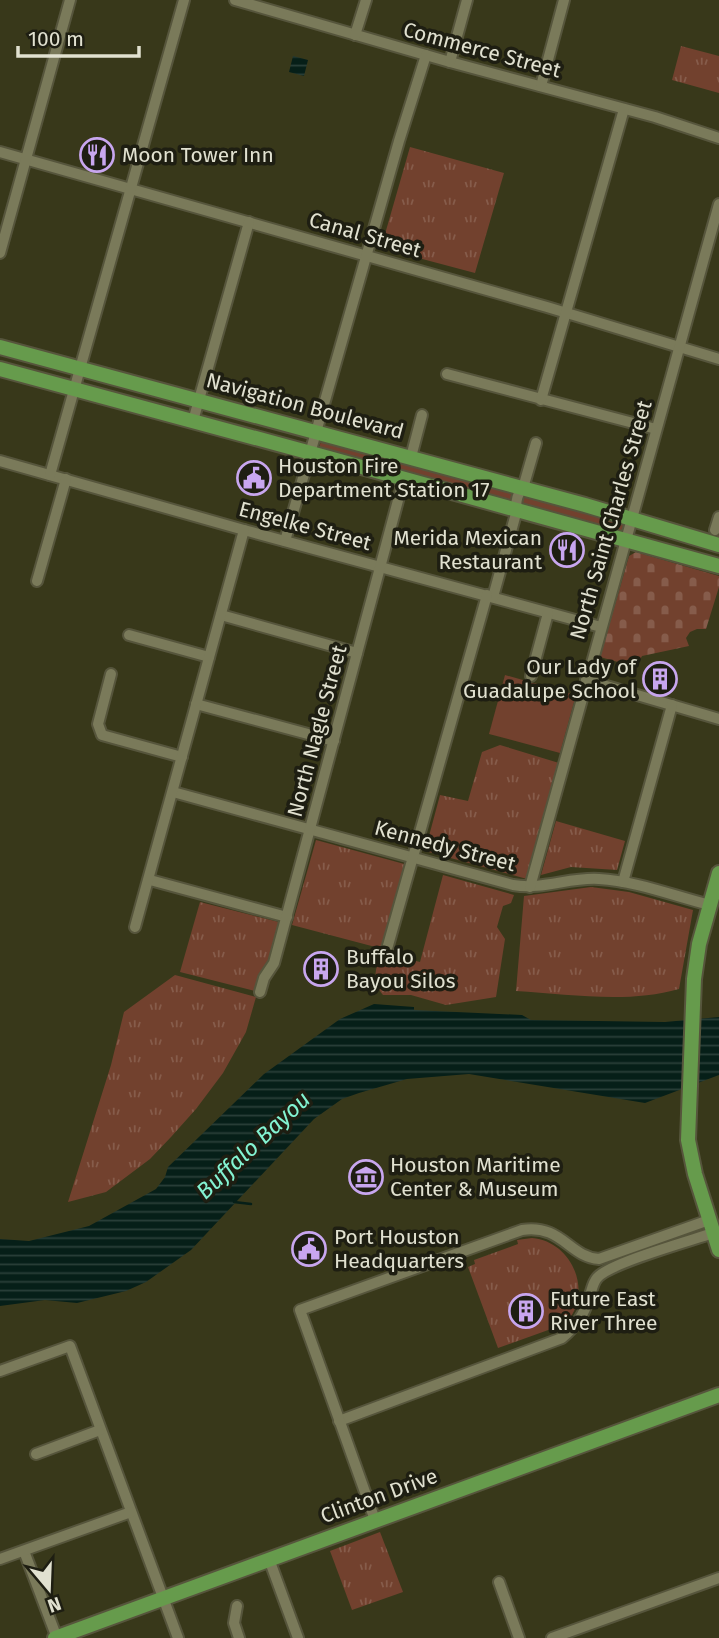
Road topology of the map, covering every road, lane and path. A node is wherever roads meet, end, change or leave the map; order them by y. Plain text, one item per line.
1 (70, 0) edge
2 (184, 0) edge
3 (235, 0) edge
4 (366, 0) edge
5 (467, 0) edge
6 (564, 0) edge
7 (355, 35) junction
8 (426, 55) junction
9 (450, 62) junction
10 (541, 86) junction
11 (624, 109) junction
12 (719, 138) edge
13 (0, 152) edge
14 (26, 159) junction
15 (130, 189) junction
16 (719, 204) edge
17 (249, 222) junction
18 (0, 253) edge
19 (366, 256) junction
20 (567, 313) junction
21 (680, 346) junction
22 (0, 347) edge
23 (719, 359) edge
24 (80, 368) junction
25 (0, 369) edge
26 (447, 374) dead end
27 (74, 390) junction
28 (199, 399) junction
29 (541, 400) junction
30 (422, 415) dead end
31 (193, 421) junction
32 (656, 429) junction
33 (317, 431) junction
34 (536, 443) dead end
35 (311, 453) junction
36 (411, 457) junction
37 (0, 461) edge
38 (50, 475) junction
39 (404, 478) junction
40 (66, 479) junction
41 (523, 488) junction
42 (517, 510) junction
43 (719, 517) edge
44 (632, 518) junction
45 (244, 530) junction
46 (715, 530) dead end
47 (625, 540) junction
48 (285, 541) junction
49 (719, 545) edge
50 (382, 566) junction
51 (719, 566) edge
52 (37, 581) dead end
53 (490, 596) junction
54 (548, 613) junction
55 (220, 615) junction
56 (601, 627) junction
57 (129, 635) dead end
58 (358, 653) junction
59 (209, 657) junction
60 (111, 674) dead end
61 (531, 676) dead end
62 (586, 680) junction
63 (196, 704) junction
64 (672, 705) junction
65 (719, 719) edge
66 (334, 741) junction
67 (181, 757) junction
68 (173, 792) junction
69 (310, 828) junction
70 (414, 858) junction
71 (719, 873) edge
72 (150, 880) junction
73 (623, 882) junction
74 (530, 887) junction
75 (710, 905) junction
76 (287, 917) junction
77 (135, 927) dead end
78 (387, 949) dead end
79 (260, 992) dead end
80 (711, 1226) junction
81 (719, 1250) edge
82 (0, 1371) edge
83 (719, 1395) edge
84 (339, 1421) junction
85 (100, 1430) junction
86 (36, 1454) dead end
87 (131, 1512) junction
88 (375, 1520) junction
89 (24, 1551) junction
90 (0, 1559) edge
91 (269, 1559) junction
92 (719, 1578) edge
93 (499, 1582) dead end
94 (163, 1598) junction
95 (237, 1606) dead end
96 (56, 1638) edge
97 (178, 1638) edge
98 (239, 1638) edge
99 (298, 1638) edge
100 (519, 1638) edge
101 (552, 1638) edge

1 - 14 street
2 - 15 street
3 - 7 street, Commerce Street
4 - 7 street
5 - 9 street
6 - 10 street
7 - 8 street, Commerce Street
8 - 9 street, Commerce Street
8 - 19 street
9 - 10 street, Commerce Street
10 - 11 street, Commerce Street
11 - 12 street, Commerce Street
11 - 20 street
13 - 14 street, Canal Street
14 - 15 street, Canal Street
14 - 18 street
15 - 17 street, Canal Street
15 - 24 street
16 - 21 street, North Saint Charles Street
17 - 19 street, Canal Street
17 - 28 street
19 - 20 street, Canal Street
19 - 33 street
20 - 21 street, Canal Street
20 - 29 street
21 - 23 street, Canal Street
21 - 32 street, North Saint Charles Street
22 - 24 main road, Navigation Boulevard
24 - 27 street
24 - 28 main road, Navigation Boulevard
25 - 27 main road, Navigation Boulevard
26 - 29 street
27 - 31 main road, Navigation Boulevard
27 - 38 street
28 - 31 street
28 - 33 main road, Navigation Boulevard
29 - 32 street
30 - 36 street
31 - 35 main road, Navigation Boulevard
32 - 44 street, North Saint Charles Street
33 - 35 street
33 - 36 main road, Navigation Boulevard
34 - 41 street
35 - 39 main road, Navigation Boulevard
35 - 48 street
36 - 41 main road, Navigation Boulevard
37 - 38 street, Engelke Street
38 - 40 street, Engelke Street
39 - 42 main road, Navigation Boulevard
39 - 50 street, North Nagle Street
40 - 45 street, Engelke Street
40 - 52 street
41 - 42 street
41 - 44 main road, Navigation Boulevard
42 - 47 main road, Navigation Boulevard
42 - 53 street
43 - 46 street
44 - 47 street, North Saint Charles Street
44 - 49 main road, Navigation Boulevard
45 - 48 street, Engelke Street
45 - 55 street
47 - 51 main road, Navigation Boulevard
47 - 56 street, North Saint Charles Street
48 - 50 street, Engelke Street
50 - 53 street, Engelke Street
50 - 58 street, North Nagle Street
53 - 54 street, Engelke Street
53 - 70 street
54 - 56 street, Engelke Street
54 - 61 street
55 - 58 street
55 - 59 street
56 - 62 street, North Saint Charles Street
57 - 59 street
58 - 66 street, North Nagle Street
59 - 63 street
60 - 67 street
62 - 64 street
62 - 74 street, North Saint Charles Street
63 - 66 street
63 - 67 street
64 - 65 street
64 - 73 street
66 - 69 street, North Nagle Street
67 - 68 street
68 - 69 street, Kennedy Street
68 - 72 street
69 - 70 street, Kennedy Street
69 - 76 street, North Nagle Street
70 - 74 street, Kennedy Street
70 - 78 street
71 - 75 main road
72 - 76 street
72 - 77 street
73 - 74 street, Kennedy Street
73 - 75 street, Kennedy Street
75 - 80 main road
76 - 79 street, North Nagle Street
80 - 81 main road
80 - 84 street
80 - 84 street
82 - 85 street
83 - 88 main road, Clinton Drive
84 - 88 street
85 - 86 street
85 - 87 street
87 - 89 street
87 - 94 street
88 - 91 main road, Clinton Drive
89 - 90 street
89 - 96 street
91 - 94 main road, Clinton Drive
91 - 99 street
92 - 101 street
93 - 100 street
94 - 96 main road, Clinton Drive
94 - 97 street
95 - 98 street

